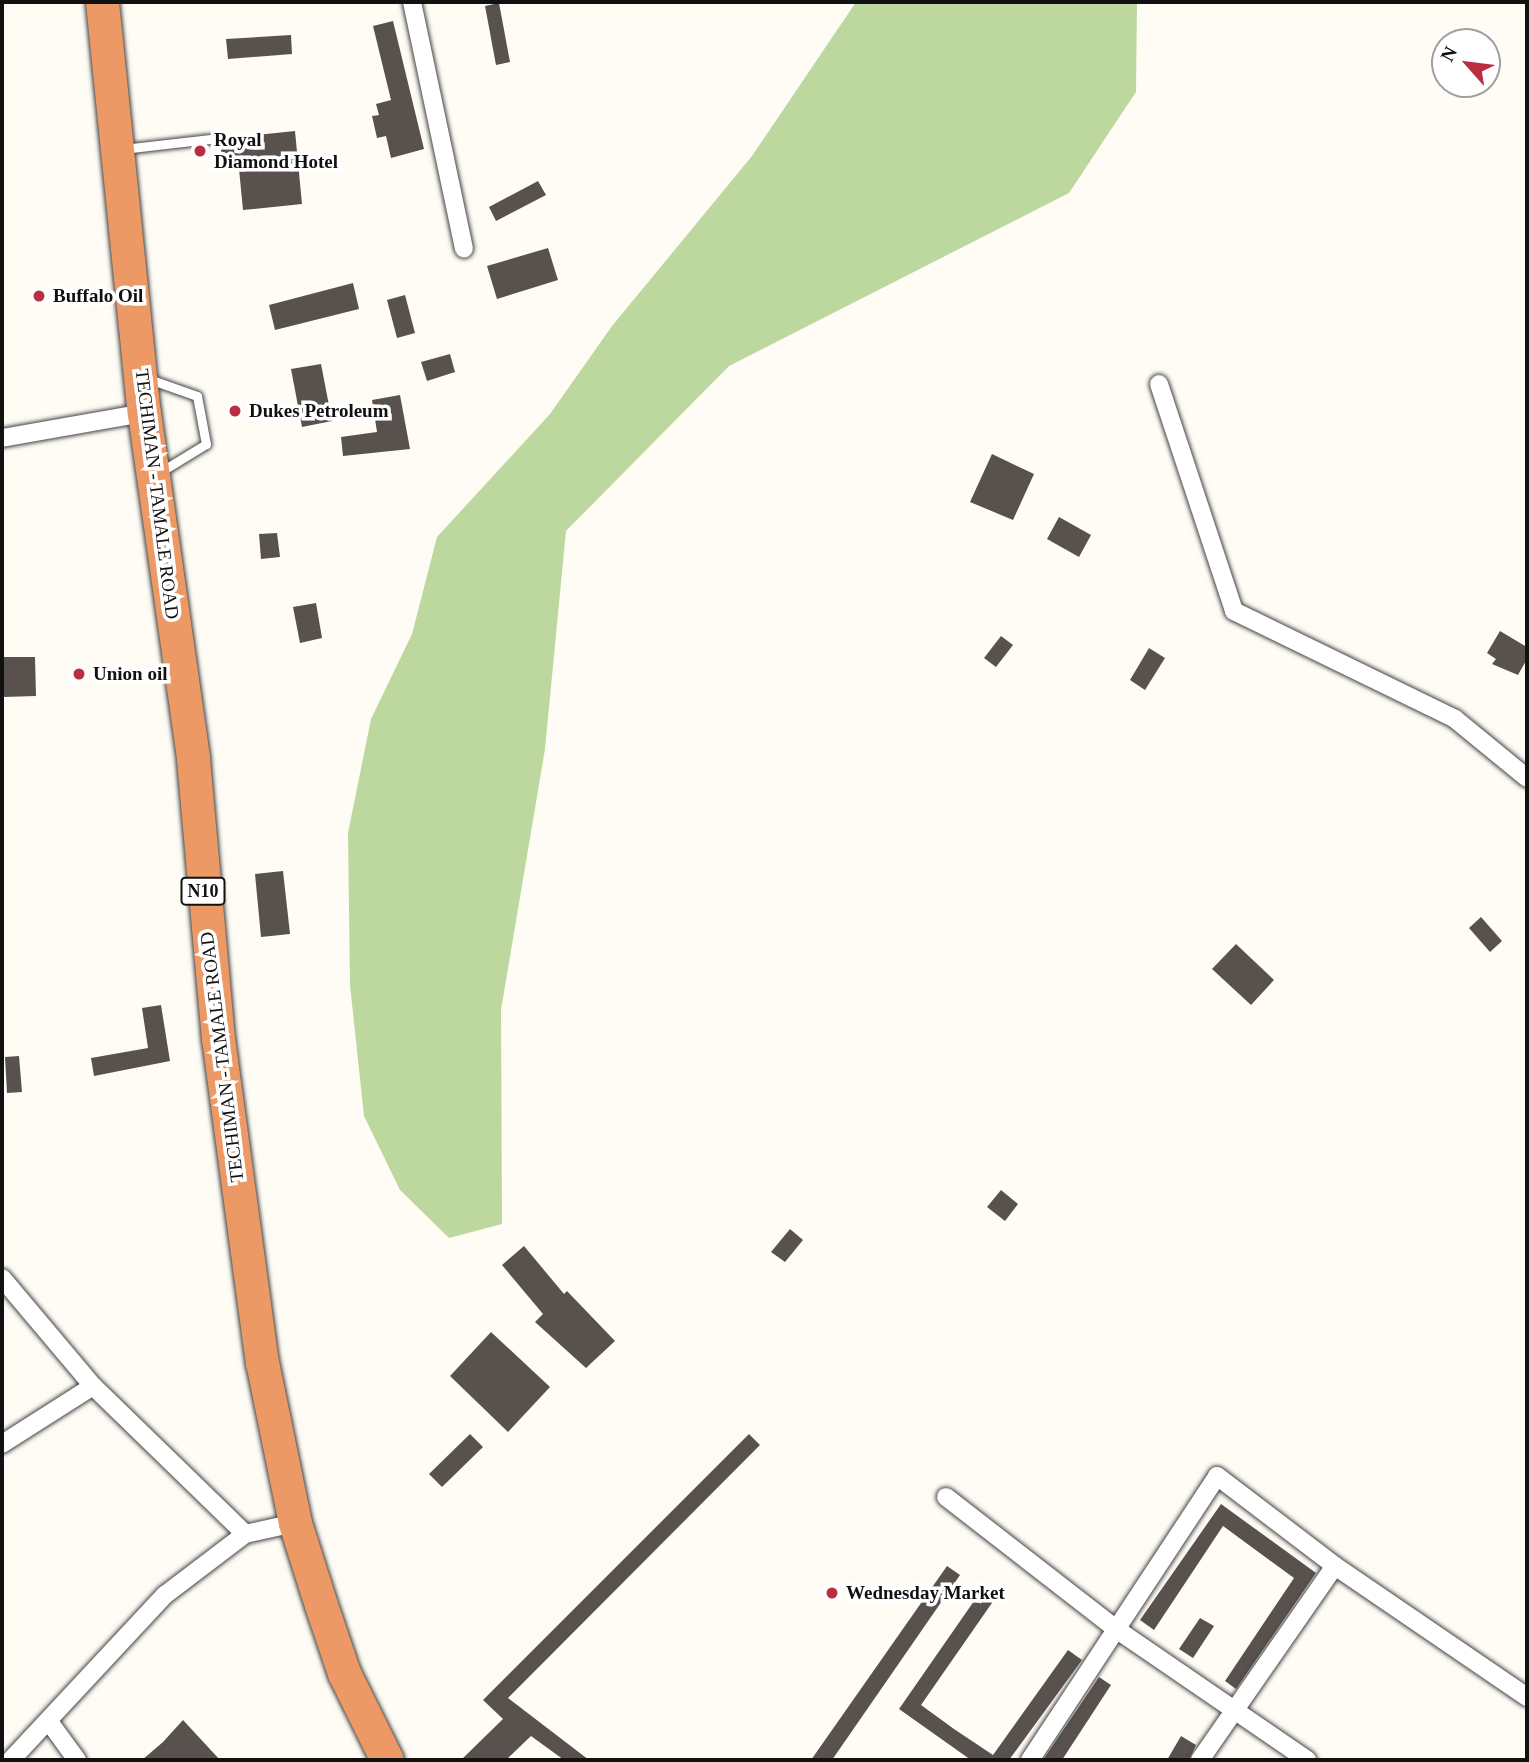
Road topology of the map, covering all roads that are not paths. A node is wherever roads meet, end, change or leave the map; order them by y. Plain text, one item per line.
1 (102, 2) edge
2 (412, 2) edge
3 (210, 139) dead end
4 (118, 150) junction
5 (464, 249) dead end
6 (141, 376) junction
7 (1159, 384) dead end
8 (144, 413) junction
9 (2, 438) edge
10 (153, 477) junction
11 (1527, 778) edge
12 (2, 1278) edge
13 (93, 1386) junction
14 (2, 1444) edge
15 (946, 1497) dead end
16 (295, 1523) junction
17 (245, 1534) junction
18 (1335, 1566) junction
19 (1116, 1629) junction
20 (1527, 1697) edge
21 (1235, 1710) junction
22 (50, 1723) junction
23 (11, 1760) edge
24 (77, 1760) edge
25 (387, 1760) edge
26 (1030, 1760) edge
27 (1200, 1760) edge
28 (1307, 1760) edge

1 - 4 highway, TECHIMAN - TAMALE ROAD / N10
2 - 5 street
3 - 4 lane
4 - 6 highway, TECHIMAN - TAMALE ROAD / N10
6 - 8 highway, TECHIMAN - TAMALE ROAD / N10
6 - 10 lane
7 - 11 street
8 - 9 street
8 - 10 highway, TECHIMAN - TAMALE ROAD / N10
10 - 16 highway, TECHIMAN - TAMALE ROAD / N10
12 - 13 street
13 - 14 street
13 - 17 street
15 - 19 street
16 - 17 street
16 - 25 highway, TECHIMAN - TAMALE ROAD / N10
17 - 22 street
18 - 19 street
18 - 20 street
18 - 21 street
19 - 21 street
19 - 26 street
21 - 27 street
21 - 28 street
22 - 23 street
22 - 24 street

